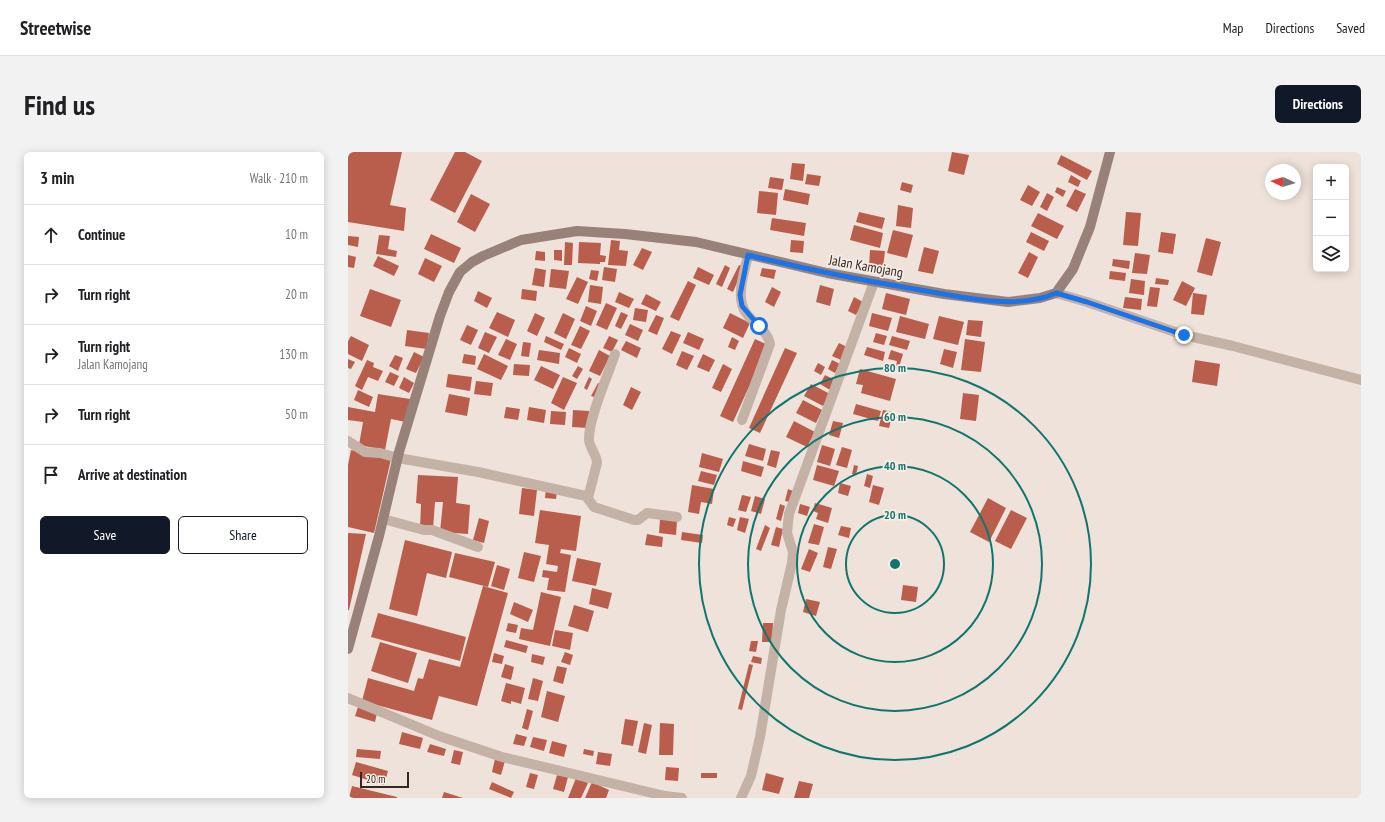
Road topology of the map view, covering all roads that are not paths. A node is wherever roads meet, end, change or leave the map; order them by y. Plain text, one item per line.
1 (1110, 152) edge
2 (748, 255) junction
3 (874, 282) junction
4 (1056, 293) junction
5 (615, 354) dead end
6 (1361, 380) edge
7 (742, 420) dead end
8 (348, 440) edge
9 (398, 458) junction
10 (588, 498) junction
11 (677, 517) dead end
12 (383, 519) junction
13 (478, 547) dead end
14 (350, 632) edge
15 (348, 649) edge
16 (348, 698) edge
17 (682, 798) edge
18 (741, 798) edge

1 - 4 main road
2 - 3 main road, Jalan Kamojang
2 - 7 street
2 - 9 main road, Jalan Kamojang
3 - 4 main road, Jalan Kamojang
3 - 18 street
4 - 6 street
5 - 10 street
8 - 9 street
9 - 10 street
9 - 12 main road, Jalan Kamojang
10 - 11 street
12 - 13 street
12 - 14 main road, Jalan Kamojang
14 - 15 main road, Jalan Kamojang
16 - 17 street

